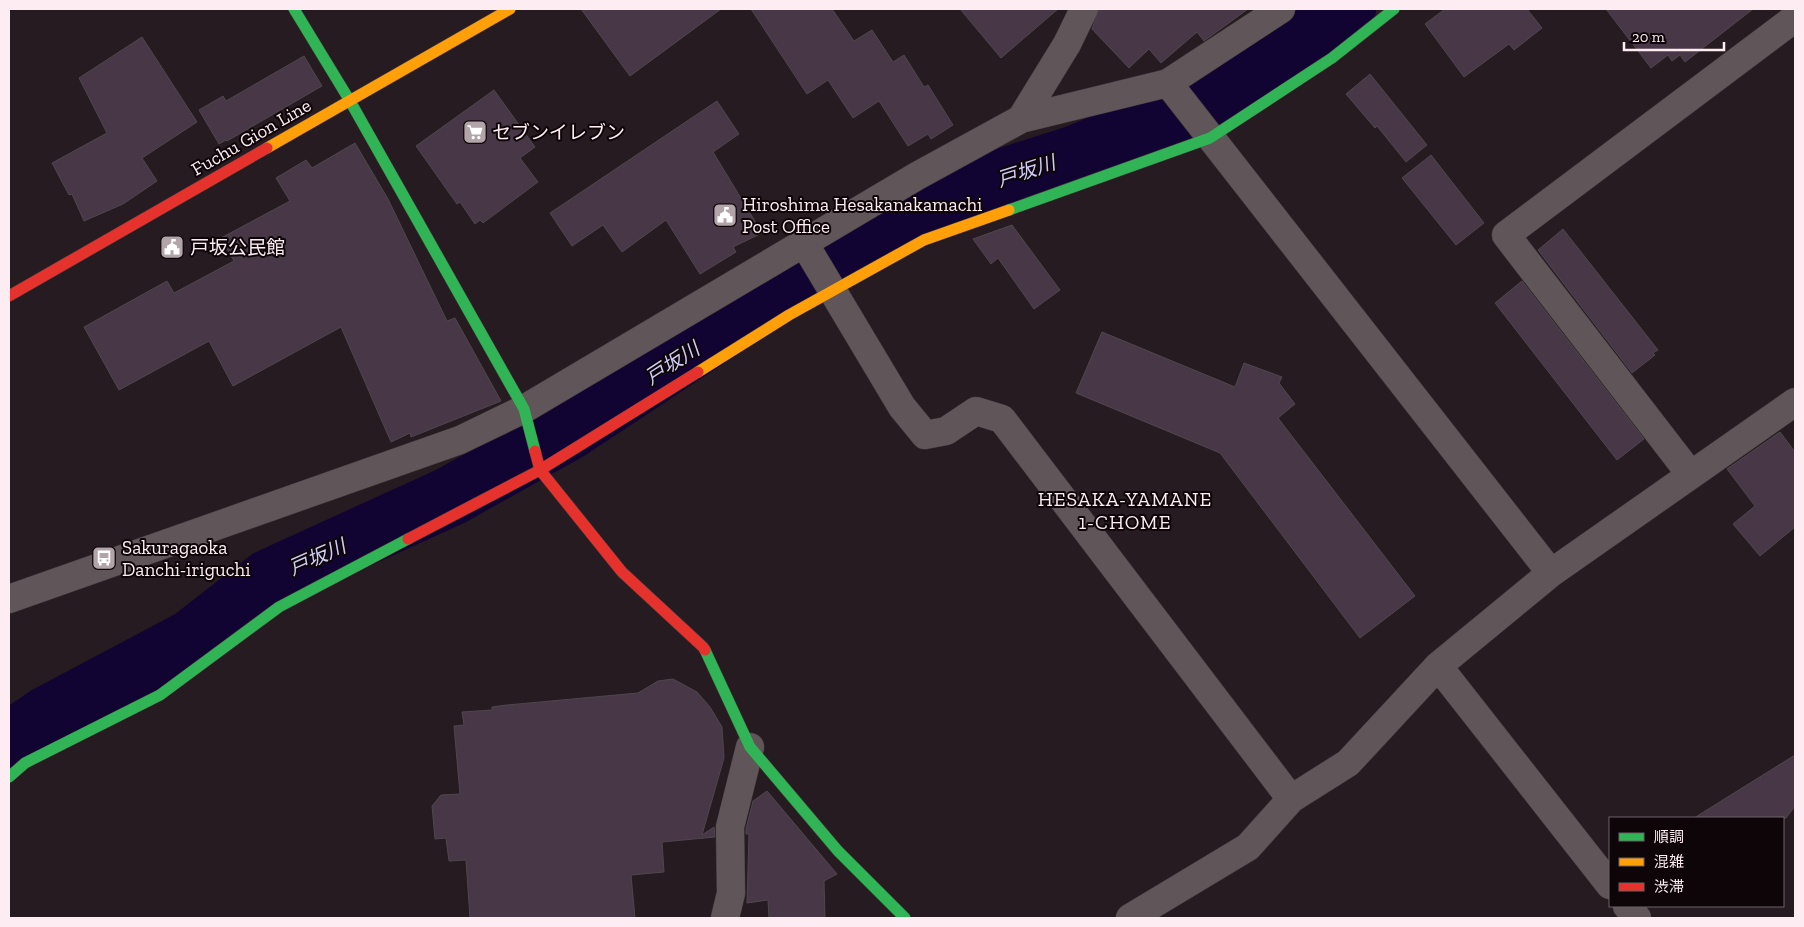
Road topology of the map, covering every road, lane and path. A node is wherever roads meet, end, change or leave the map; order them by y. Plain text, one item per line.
1 (294, 9) edge
2 (510, 9) edge
3 (1084, 9) edge
4 (1281, 9) edge
5 (1394, 9) edge
6 (1795, 18) edge
7 (1173, 90) junction
8 (350, 101) junction
9 (1021, 119) junction
10 (1205, 132) junction
11 (808, 249) junction
12 (829, 285) junction
13 (9, 296) edge
14 (1795, 402) edge
15 (527, 419) junction
16 (540, 470) junction
17 (1691, 475) junction
18 (1551, 573) junction
19 (9, 599) edge
20 (1438, 666) junction
21 (750, 747) junction
22 (9, 778) edge
23 (1291, 799) junction
24 (1609, 884) edge
25 (1628, 907) edge
26 (725, 918) edge
27 (905, 918) edge
28 (1130, 918) edge
29 (1637, 918) edge

1 - 8 street
2 - 8 street, Fuchu Gion Line
3 - 9 street
4 - 7 street
5 - 10 street
6 - 17 street
7 - 9 street
7 - 10 street
8 - 13 street, Fuchu Gion Line
8 - 15 street
9 - 11 street
10 - 12 street
10 - 18 street
11 - 12 street
11 - 15 street
12 - 16 street
12 - 23 street
14 - 17 street
15 - 16 street
15 - 19 street
16 - 21 street
16 - 22 street
17 - 18 street
18 - 20 street
20 - 23 street
20 - 24 street
21 - 26 street
21 - 27 street
23 - 28 street
25 - 29 street

